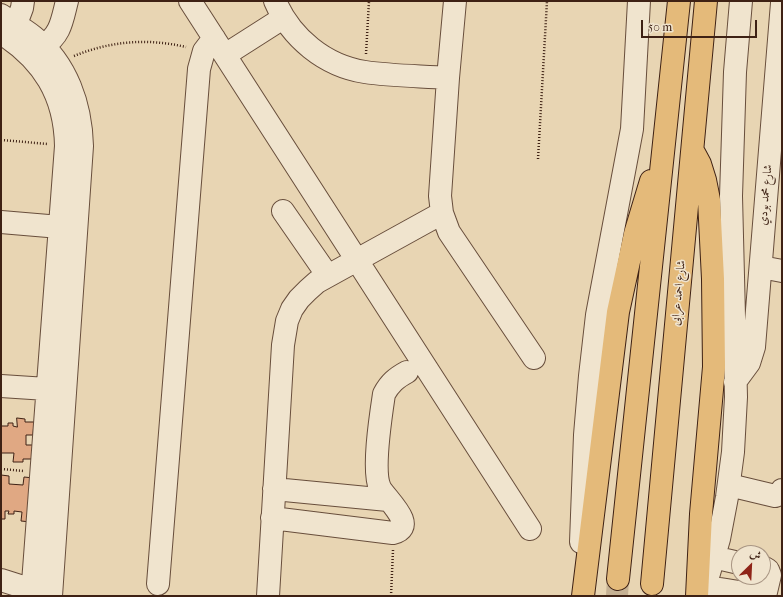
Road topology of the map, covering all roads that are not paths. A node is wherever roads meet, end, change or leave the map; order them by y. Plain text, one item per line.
1 (23, 1) edge
2 (67, 1) edge
3 (190, 1) edge
4 (455, 1) edge
5 (639, 1) edge
6 (679, 1) edge
7 (706, 1) edge
8 (741, 1) edge
9 (279, 9) edge
10 (782, 16) edge
11 (6, 24) edge
12 (44, 46) junction
13 (214, 48) junction
14 (448, 78) junction
15 (664, 146) junction
16 (692, 150) junction
17 (283, 211) dead end
18 (442, 213) junction
19 (1, 222) edge
20 (60, 227) junction
21 (357, 260) junction
22 (761, 267) junction
23 (782, 271) edge
24 (328, 276) junction
25 (63, 303) junction
26 (534, 358) dead end
27 (407, 372) dead end
28 (735, 382) junction
29 (1, 386) edge
30 (47, 389) junction
31 (729, 485) junction
32 (274, 489) junction
33 (782, 490) edge
34 (388, 500) junction
35 (272, 518) junction
36 (530, 530) dead end
37 (714, 557) junction
38 (731, 561) edge
39 (618, 579) tunnel mouth
40 (1, 580) edge
41 (158, 584) dead end
42 (652, 584) dead end
43 (768, 585) edge
44 (701, 593) edge
45 (41, 594) edge
46 (268, 596) edge
47 (579, 596) edge
48 (583, 596) edge

1 - 11 street
2 - 12 street
3 - 13 street
4 - 14 street
5 - 47 street
6 - 15 highway
7 - 16 highway, شارع احمد عرابى
8 - 28 street
9 - 13 street
9 - 14 street
10 - 22 street, شارع محمد بودي
11 - 12 street
11 - 20 street
12 - 25 street
13 - 21 street
13 - 41 street
14 - 18 street
15 - 39 highway
15 - 48 highway
16 - 42 highway, شارع احمد عرابى
16 - 44 highway
17 - 24 street
18 - 21 street
18 - 26 street
19 - 20 street
20 - 25 street
21 - 24 street
21 - 36 street
22 - 23 street
22 - 28 street, شارع محمد بودي
24 - 32 street
25 - 30 street
25 - 45 street
27 - 34 street
28 - 31 street
29 - 30 street
30 - 45 street
31 - 33 street
31 - 37 street
32 - 34 street
32 - 35 street
34 - 35 street
35 - 46 street
37 - 38 street
37 - 44 street
40 - 45 street
43 - 44 street

